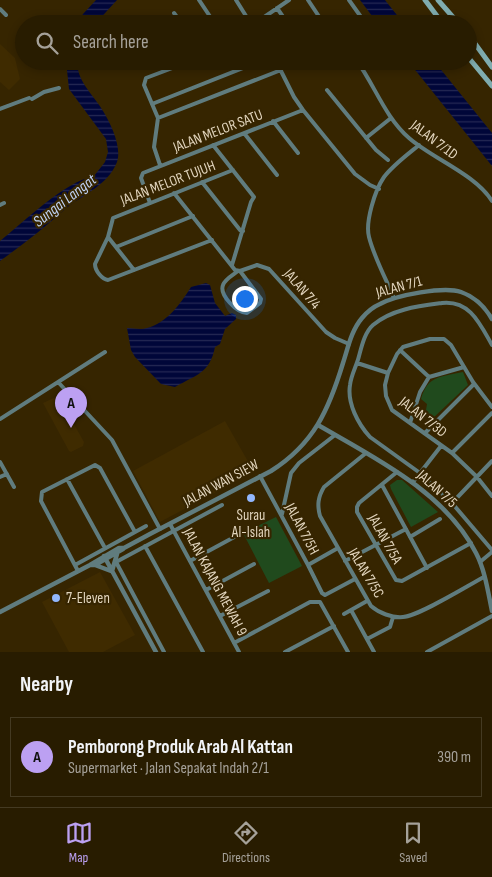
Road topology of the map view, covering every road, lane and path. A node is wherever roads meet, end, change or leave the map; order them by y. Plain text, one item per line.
1 (199, 0) edge
2 (236, 0) edge
3 (289, 0) edge
4 (308, 0) edge
5 (348, 0) edge
6 (425, 0) edge
7 (438, 0) edge
8 (277, 8) junction
9 (0, 9) edge
10 (6, 15) dead end
11 (209, 15) edge
12 (247, 15) edge
13 (266, 15) edge
14 (282, 15) edge
15 (318, 15) edge
16 (359, 15) edge
17 (436, 15) edge
18 (451, 15) edge
19 (477, 46) edge
20 (477, 64) edge
21 (492, 67) edge
22 (477, 68) edge
23 (168, 70) edge
24 (239, 70) edge
25 (281, 70) joint
26 (362, 70) edge
27 (492, 81) edge
28 (492, 86) edge
29 (58, 88) dead end
30 (327, 90) dead end
31 (152, 104) junction
32 (0, 109) edge
33 (303, 110) junction
34 (158, 118) junction
35 (391, 118) junction
36 (273, 121) junction
37 (244, 133) junction
38 (366, 138) junction
39 (213, 145) junction
40 (418, 146) junction
41 (298, 153) dead end
42 (388, 160) dead end
43 (160, 165) junction
44 (233, 170) junction
45 (277, 174) dead end
46 (202, 182) junction
47 (379, 189) junction
48 (174, 193) junction
49 (492, 201) edge
50 (150, 202) junction
51 (193, 216) junction
52 (242, 231) junction
53 (108, 237) junction
54 (212, 240) junction
55 (116, 247) junction
56 (232, 265) junction
57 (134, 270) junction
58 (238, 271) junction
59 (394, 298) junction
60 (492, 319) edge
61 (349, 344) junction
62 (492, 345) edge
63 (400, 350) junction
64 (105, 352) dead end
65 (357, 363) junction
66 (464, 367) junction
67 (388, 373) junction
68 (429, 377) junction
69 (58, 382) junction
70 (474, 384) junction
71 (492, 407) edge
72 (492, 413) edge
73 (0, 419) edge
74 (410, 423) junction
75 (318, 425) junction
76 (424, 433) junction
77 (334, 435) junction
78 (441, 446) junction
79 (366, 453) junction
80 (452, 453) junction
81 (492, 461) edge
82 (0, 462) edge
83 (397, 472) junction
84 (420, 473) junction
85 (7, 474) junction
86 (260, 476) junction
87 (476, 476) junction
88 (0, 477) edge
89 (67, 479) junction
90 (413, 482) junction
91 (382, 485) junction
92 (14, 487) dead end
93 (492, 496) edge
94 (452, 503) junction
95 (222, 505) dead end
96 (282, 515) junction
97 (440, 519) dead end
98 (170, 524) junction
99 (146, 526) dead end
100 (160, 529) junction
101 (406, 529) junction
102 (174, 531) junction
103 (135, 532) junction
104 (238, 536) dead end
105 (410, 537) junction
106 (471, 544) junction
107 (376, 545) junction
108 (145, 546) junction
109 (105, 548) junction
110 (124, 548) junction
111 (338, 548) junction
112 (492, 551) edge
113 (118, 553) junction
114 (104, 558) junction
115 (190, 561) junction
116 (345, 561) junction
117 (480, 562) junction
118 (254, 564) dead end
119 (75, 565) junction
120 (93, 565) junction
121 (308, 565) junction
122 (427, 568) junction
123 (78, 571) junction
124 (112, 572) junction
125 (484, 576) junction
126 (355, 579) junction
127 (206, 590) junction
128 (268, 591) dead end
129 (367, 601) junction
130 (351, 610) junction
131 (492, 611) edge
132 (0, 612) edge
133 (344, 614) dead end
134 (220, 616) junction
135 (492, 616) edge
136 (393, 617) junction
137 (334, 626) junction
138 (367, 639) junction
139 (234, 643) junction
140 (156, 652) edge
141 (164, 652) edge
142 (203, 652) edge
143 (239, 652) edge
144 (285, 652) edge
145 (348, 652) edge
146 (374, 652) edge
147 (427, 652) edge

1 - 11 street
2 - 12 street
3 - 8 street
4 - 15 street
5 - 16 street
6 - 17 main road
7 - 18 main road
8 - 13 street
8 - 14 street
9 - 10 street
19 - 21 main road
20 - 27 main road
22 - 28 main road
23 - 31 street
24 - 31 street
25 - 33 street
25 - 34 street
26 - 35 street, JALAN 7/1D
29 - 32 street
30 - 38 street
31 - 34 street
33 - 36 street, JALAN MELOR SATU
33 - 47 street
34 - 43 street
35 - 38 street
35 - 40 street, JALAN 7/1D
36 - 37 street, JALAN MELOR SATU
36 - 41 street
37 - 39 street, JALAN MELOR SATU
37 - 45 street
38 - 42 street
39 - 43 street, JALAN MELOR SATU
39 - 44 street
40 - 47 street
40 - 49 street, JALAN 7/1D
43 - 50 street, JALAN MELOR SATU
44 - 46 street, JALAN MELOR TUJUH
44 - 52 street
46 - 48 street, JALAN MELOR TUJUH
46 - 52 street
47 - 59 street
48 - 50 street, JALAN MELOR TUJUH
48 - 51 street
50 - 53 street, JALAN MELOR TUJUH
51 - 54 street
51 - 55 street
52 - 56 street
53 - 55 street
53 - 57 street
54 - 56 street
54 - 57 street
55 - 57 street
56 - 58 street
58 - 58 street
58 - 61 street, JALAN 7/4
59 - 60 street, JALAN 7/1
59 - 61 street, JALAN 7/1
61 - 75 street, JALAN 7/1
62 - 65 street
63 - 66 street
63 - 67 street, JALAN 7/3D
63 - 68 street
64 - 69 street
65 - 67 street
65 - 84 street
66 - 68 street
66 - 70 street
67 - 74 street, JALAN 7/3D
68 - 74 street
69 - 73 street
69 - 100 street
70 - 71 street
70 - 76 street
72 - 80 street
74 - 76 street, JALAN 7/3D
75 - 77 street, JALAN 7/5
75 - 86 street, JALAN WAN SIEW
76 - 78 street, JALAN 7/3D
77 - 79 street, JALAN 7/5
77 - 96 street
78 - 80 street, JALAN 7/3D
78 - 84 street
79 - 83 street, JALAN 7/5
79 - 111 street, JALAN 7/5C
80 - 87 street, JALAN 7/3D
81 - 87 street
82 - 85 street
83 - 90 street, JALAN 7/5
83 - 91 street, JALAN 7/5A
84 - 90 street
84 - 94 street
85 - 88 street
85 - 92 street
86 - 96 street, JALAN 7/5H
86 - 98 street, JALAN WAN SIEW
87 - 93 street, JALAN 7/3D
87 - 94 street
89 - 103 street
89 - 109 street
89 - 119 street
90 - 106 street, JALAN 7/5
91 - 101 street
91 - 107 street, JALAN 7/5A
94 - 112 street
95 - 102 street
96 - 121 street, JALAN 7/5H
97 - 105 street
98 - 100 street, JALAN WAN SIEW
98 - 102 street, JALAN KAJANG MEWAH 9
99 - 103 street
100 - 110 street, JALAN WAN SIEW
101 - 105 street
101 - 107 street
102 - 108 street
102 - 115 street, JALAN KAJANG MEWAH 9
103 - 109 street
104 - 115 street
105 - 122 street
106 - 117 street, JALAN 7/5
106 - 122 street, JALAN 7/5A
107 - 116 street
107 - 122 street, JALAN 7/5A
108 - 141 street
108 - 142 street
109 - 119 street
110 - 113 street, JALAN WAN SIEW
110 - 114 street, JALAN WAN SIEW
111 - 116 street, JALAN 7/5C
111 - 121 street
112 - 117 street
113 - 114 street, JALAN WAN SIEW
113 - 124 street
114 - 120 street, JALAN WAN SIEW
114 - 124 street
115 - 127 street, JALAN KAJANG MEWAH 9
116 - 126 street, JALAN 7/5C
117 - 125 street, JALAN 7/5
118 - 127 street
119 - 123 street
120 - 123 street, JALAN WAN SIEW
120 - 124 street
121 - 126 street, JALAN 7/5H
123 - 132 street, JALAN WAN SIEW
124 - 140 street
125 - 131 street, JALAN 7/5
125 - 136 street
126 - 129 street, JALAN 7/5C
127 - 134 street, JALAN KAJANG MEWAH 9
128 - 134 street
129 - 130 street
129 - 136 street, JALAN 7/5C
130 - 133 street
130 - 138 street
134 - 139 street, JALAN KAJANG MEWAH 9
135 - 147 street
136 - 138 street
137 - 139 street
137 - 144 street
137 - 145 street
138 - 146 street
139 - 143 street, JALAN KAJANG MEWAH 9

